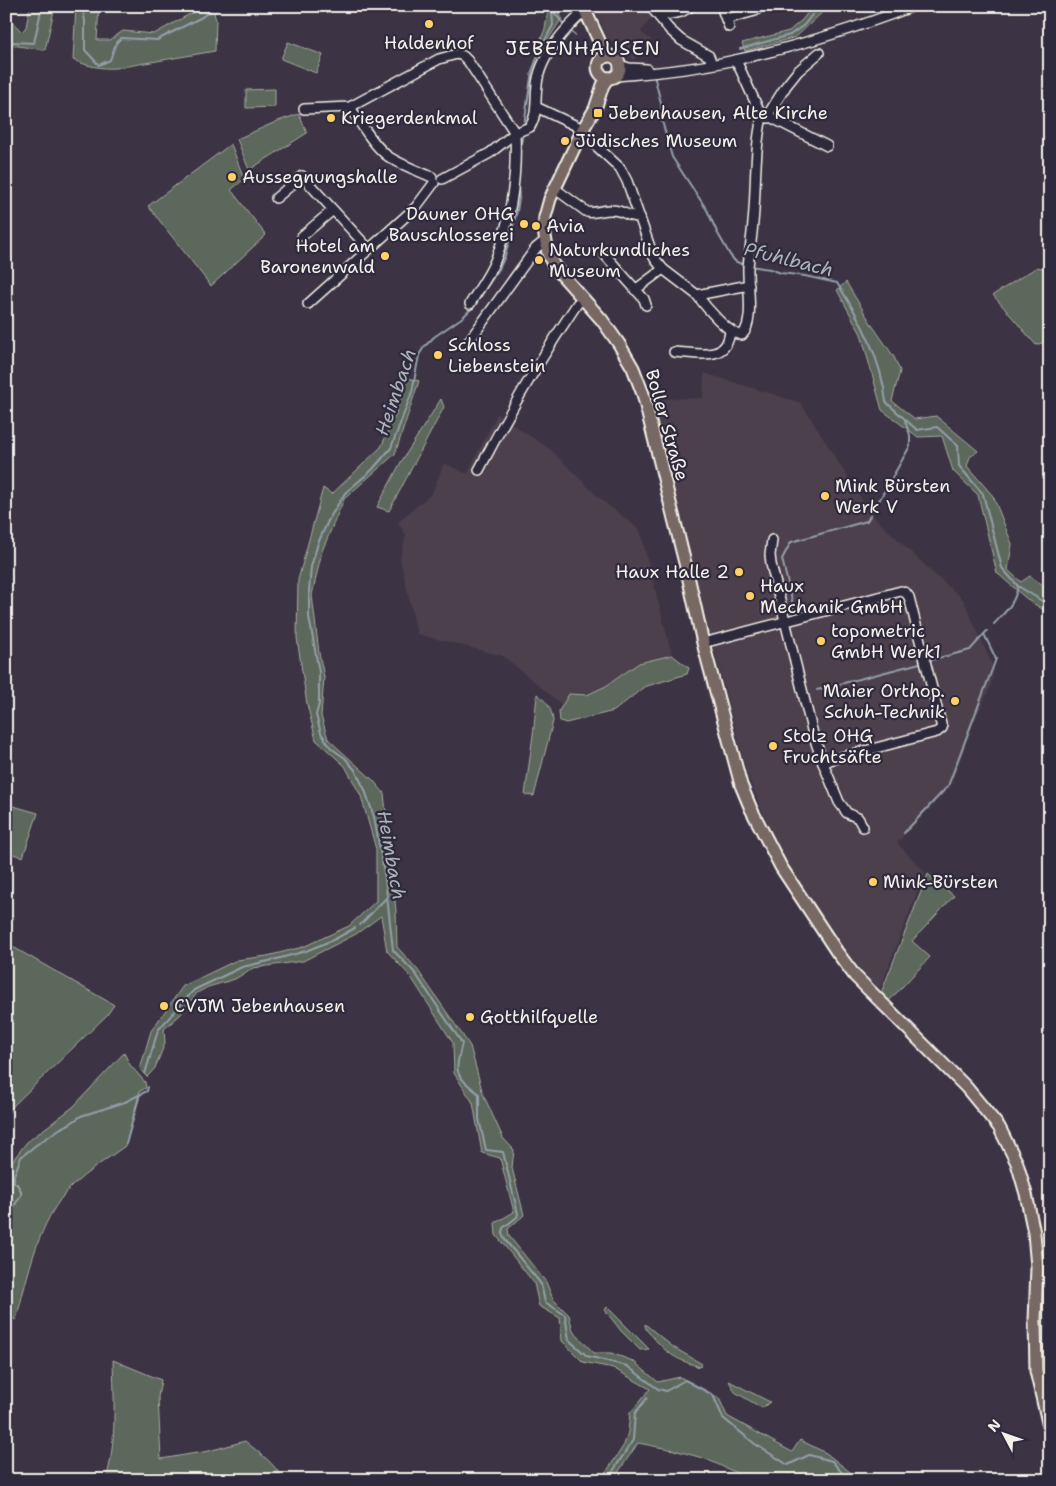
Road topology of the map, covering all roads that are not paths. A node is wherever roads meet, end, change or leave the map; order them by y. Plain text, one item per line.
1 (650, 6) edge
2 (692, 6) edge
3 (721, 6) edge
4 (760, 6) edge
5 (914, 6) edge
6 (584, 9) edge
7 (659, 16) junction
8 (819, 53) dead end
9 (605, 57) junction
10 (711, 60) junction
11 (736, 60) junction
12 (598, 70) junction
13 (614, 73) junction
14 (350, 107) junction
15 (536, 107) junction
16 (304, 109) dead end
17 (765, 118) junction
18 (583, 129) junction
19 (516, 132) junction
20 (827, 146) dead end
21 (436, 180) junction
22 (554, 188) junction
23 (276, 198) dead end
24 (333, 210) junction
25 (640, 217) junction
26 (302, 236) dead end
27 (546, 240) junction
28 (369, 249) junction
29 (605, 255) dead end
30 (663, 269) junction
31 (748, 285) junction
32 (635, 290) junction
33 (697, 295) junction
34 (583, 298) junction
35 (308, 304) dead end
36 (470, 304) dead end
37 (646, 305) dead end
38 (730, 330) junction
39 (466, 345) dead end
40 (674, 352) dead end
41 (479, 470) dead end
42 (772, 540) dead end
43 (785, 621) junction
44 (703, 643) junction
45 (823, 763) junction
46 (863, 827) dead end
47 (1050, 1431) edge

1 - 7 street
2 - 7 street
3 - 4 street
5 - 11 street
6 - 9 main road
6 - 15 street
7 - 10 street
8 - 17 street
9 - 12 main road
9 - 13 main road
10 - 11 street
10 - 13 street
11 - 17 street
12 - 13 main road
12 - 18 main road, Boller Straße
13 - 18 main road, Boller Straße
14 - 16 street
14 - 19 street
14 - 21 street
15 - 18 street
15 - 19 street
17 - 20 street
17 - 31 street
18 - 22 main road, Boller Straße
18 - 25 street
19 - 21 street
19 - 36 street
21 - 28 street
22 - 25 street
22 - 27 main road, Boller Straße
23 - 24 street
24 - 26 street
24 - 28 street
25 - 30 street
27 - 34 main road, Boller Straße
27 - 39 street
28 - 35 street
29 - 32 street
30 - 32 street
30 - 33 street
31 - 33 street
31 - 38 street
32 - 37 street
33 - 38 street
34 - 41 street
34 - 44 main road, Boller Straße
38 - 40 street
42 - 43 street
43 - 44 street
43 - 45 street
43 - 45 street
44 - 47 main road, Boller Straße
45 - 46 street

